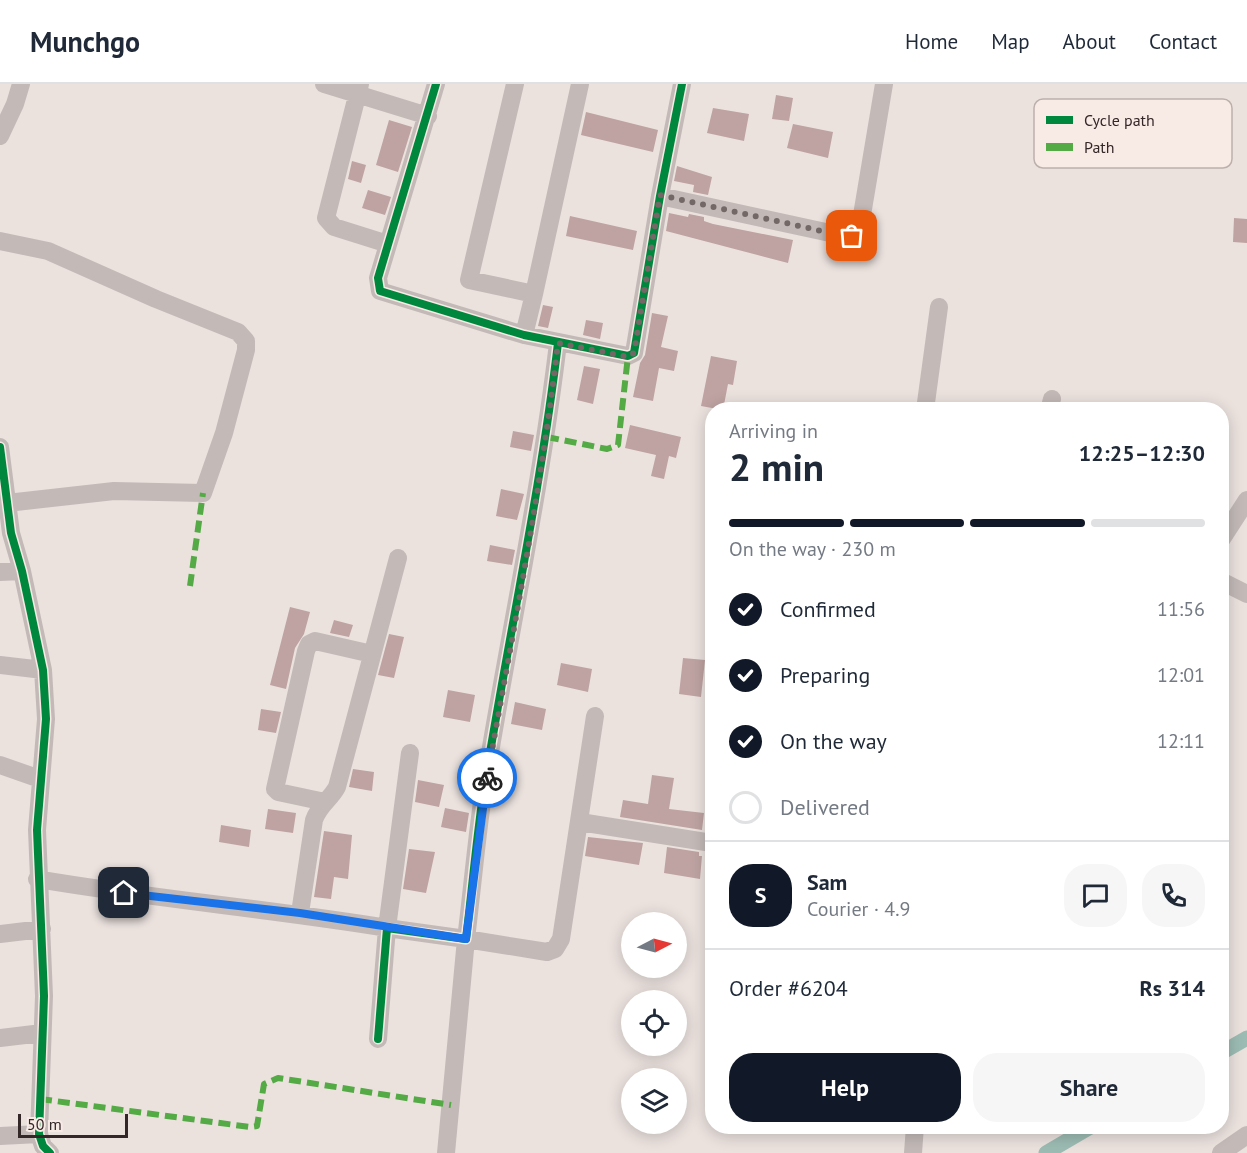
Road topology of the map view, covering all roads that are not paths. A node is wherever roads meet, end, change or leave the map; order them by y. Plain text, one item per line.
1 (21, 84) edge
2 (324, 84) edge
3 (436, 84) edge
4 (515, 84) edge
5 (580, 84) edge
6 (682, 84) edge
7 (884, 84) edge
8 (359, 89) edge
9 (428, 116) junction
10 (0, 133) edge
11 (660, 195) junction
12 (0, 240) edge
13 (388, 244) junction
14 (534, 294) junction
15 (939, 307) dead end
16 (524, 335) junction
17 (558, 343) junction
18 (926, 402) edge
19 (0, 447) edge
20 (1247, 500) edge
21 (7, 503) junction
22 (1229, 528) edge
23 (398, 558) dead end
24 (22, 571) junction
25 (0, 572) edge
26 (1229, 585) edge
27 (1247, 594) edge
28 (372, 654) junction
29 (0, 664) edge
30 (43, 670) junction
31 (595, 716) dead end
32 (410, 753) dead end
33 (0, 765) edge
34 (40, 779) junction
35 (325, 802) junction
36 (580, 822) junction
37 (705, 842) edge
38 (37, 879) junction
39 (300, 913) junction
40 (387, 928) junction
41 (42, 930) junction
42 (0, 934) edge
43 (466, 939) junction
44 (42, 1033) junction
45 (0, 1038) edge
46 (378, 1039) dead end
47 (39, 1134) junction
48 (914, 1134) edge
49 (1247, 1135) edge
50 (0, 1136) edge
51 (50, 1153) edge
52 (446, 1153) edge
53 (913, 1153) edge
54 (1221, 1153) edge

1 - 10 street
2 - 8 street
3 - 9 street
4 - 14 street
5 - 14 street
6 - 11 street
7 - 11 street
8 - 9 street
8 - 13 street
9 - 13 street
11 - 17 street
12 - 21 street
13 - 16 street
14 - 16 street
15 - 18 street
16 - 17 street
17 - 43 street
19 - 21 street
20 - 22 street
21 - 24 street
23 - 28 street
24 - 25 street
24 - 30 street
26 - 27 street
28 - 35 street
28 - 35 street
29 - 30 street
30 - 34 street
31 - 36 street
32 - 40 street
33 - 34 street
34 - 38 street
35 - 39 street
36 - 37 street
36 - 43 street
38 - 39 street
38 - 41 street
39 - 40 street
40 - 43 street
40 - 46 street
41 - 42 street
41 - 44 street
43 - 52 street
44 - 45 street
44 - 47 street
47 - 50 street
47 - 51 street
48 - 53 street
49 - 54 street

